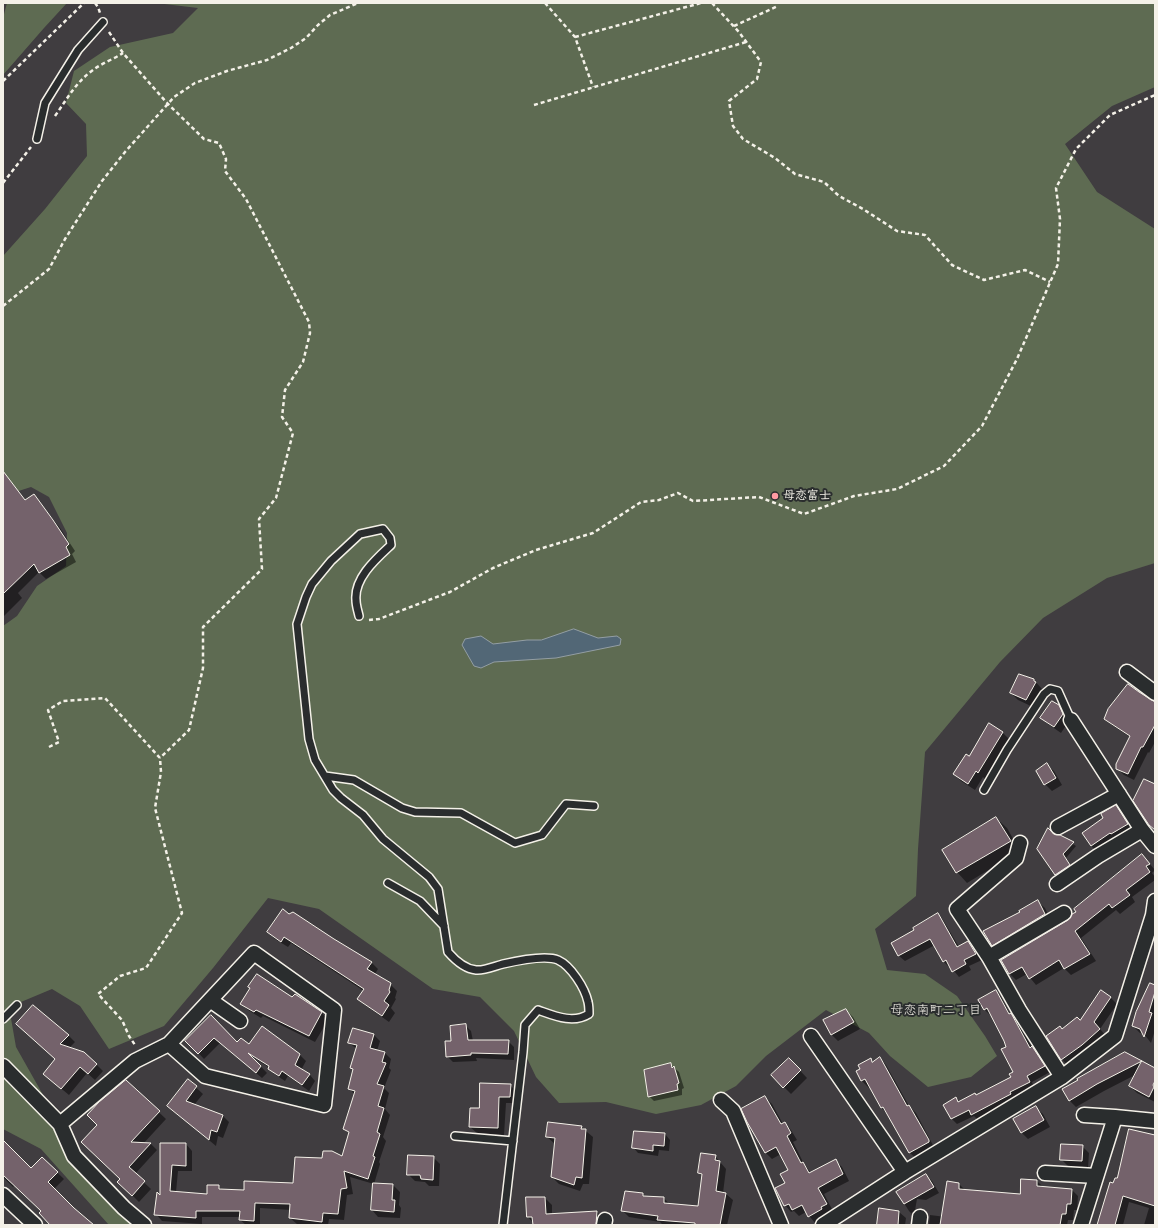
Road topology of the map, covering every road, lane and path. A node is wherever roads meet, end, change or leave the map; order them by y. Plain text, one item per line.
1 (84, 3) edge
2 (95, 3) edge
3 (358, 3) edge
4 (545, 3) edge
5 (700, 3) edge
6 (712, 3) edge
7 (778, 6) dead end
8 (103, 22) junction
9 (734, 26) junction
10 (576, 37) junction
11 (746, 42) junction
12 (123, 52) junction
13 (3, 81) edge
14 (593, 87) junction
15 (1155, 95) edge
16 (168, 104) junction
17 (534, 105) dead end
18 (53, 118) dead end
19 (37, 139) joint
20 (3, 182) edge
21 (1050, 282) junction
22 (3, 306) edge
23 (359, 616) joint
24 (1127, 672) dead end
25 (1155, 693) edge
26 (1071, 720) joint
27 (49, 747) dead end
28 (160, 758) junction
29 (325, 776) junction
30 (984, 790) dead end
31 (1119, 794) junction
32 (594, 806) dead end
33 (1058, 826) dead end
34 (1142, 830) junction
35 (1020, 843) dead end
36 (1155, 846) edge
37 (388, 883) dead end
38 (1057, 884) dead end
39 (1155, 901) edge
40 (1064, 913) dead end
41 (1154, 915) edge
42 (444, 926) junction
43 (989, 957) junction
44 (210, 1000) junction
45 (17, 1005) dead end
46 (3, 1019) edge
47 (240, 1021) dead end
48 (811, 1036) dead end
49 (169, 1044) junction
50 (144, 1057) junction
51 (4, 1066) edge
52 (1062, 1077) junction
53 (721, 1100) dead end
54 (1084, 1115) dead end
55 (1115, 1117) junction
56 (1155, 1121) edge
57 (60, 1124) junction
58 (455, 1136) dead end
59 (513, 1141) junction
60 (905, 1172) junction
61 (1045, 1173) dead end
62 (1096, 1176) junction
63 (3, 1195) edge
64 (35, 1225) edge
65 (144, 1225) edge
66 (503, 1225) edge
67 (781, 1225) edge
68 (823, 1225) edge
69 (1081, 1225) edge

1 - 13 path
2 - 8 path
3 - 16 path
4 - 10 path
5 - 10 path
6 - 9 path
7 - 9 path
8 - 12 path
8 - 19 lane
9 - 11 path
10 - 14 path
11 - 14 path
11 - 21 path
12 - 16 path
12 - 18 path
14 - 17 path
15 - 21 path
16 - 22 path
16 - 28 path
19 - 20 path
21 - 23 path
23 - 29 lane
24 - 25 street
26 - 30 lane
26 - 31 street
27 - 28 path
28 - 50 path
29 - 32 lane
29 - 42 lane
31 - 33 street
31 - 34 street
34 - 36 street
34 - 38 street
35 - 43 street
37 - 42 lane
39 - 41 street
40 - 43 street
41 - 52 street
42 - 59 lane
43 - 52 street
44 - 47 street
44 - 49 street
44 - 49 street
45 - 46 lane
48 - 60 street
49 - 50 street
50 - 57 street
51 - 57 street
52 - 60 street
53 - 67 street
54 - 55 street
55 - 56 street
55 - 62 street
57 - 65 street
58 - 59 lane
59 - 66 lane
60 - 68 street
61 - 62 street
62 - 69 street
63 - 64 street

